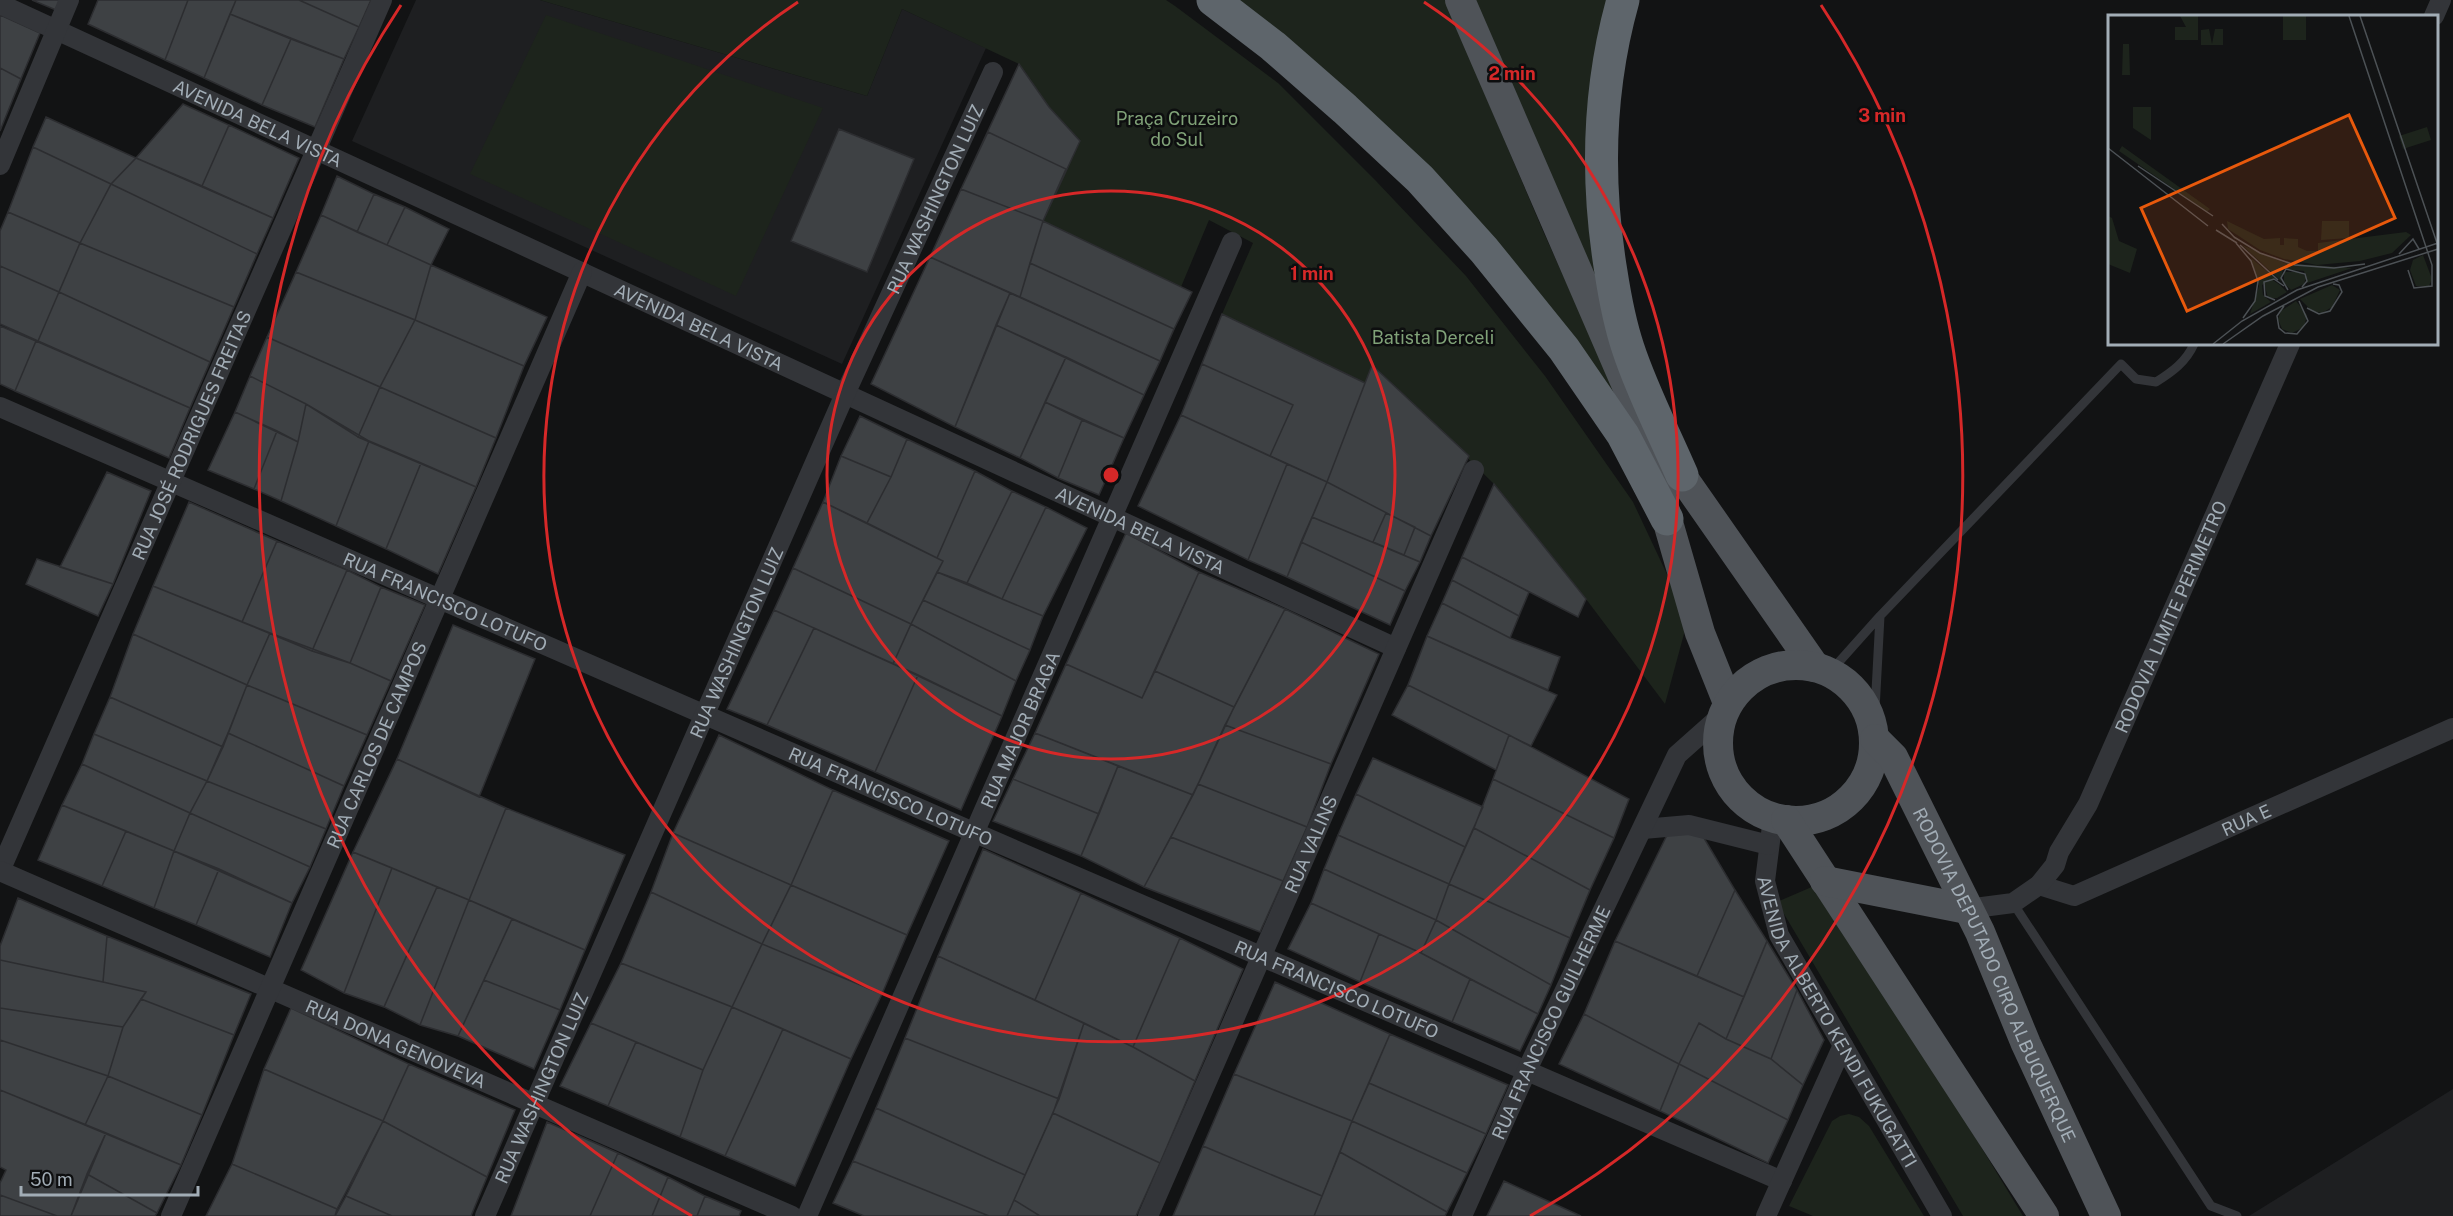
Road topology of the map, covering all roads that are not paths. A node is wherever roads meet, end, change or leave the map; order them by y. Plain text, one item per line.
1 (69, 0) edge
2 (382, 0) edge
3 (1213, 0) edge
4 (1460, 0) edge
5 (1623, 0) edge
6 (2441, 0) edge
7 (0, 4) edge
8 (2434, 15) edge
9 (56, 30) junction
10 (993, 72) dead end
11 (316, 150) junction
12 (0, 165) edge
13 (1232, 242) dead end
14 (582, 272) junction
15 (2194, 345) edge
16 (2290, 345) edge
17 (845, 394) junction
18 (0, 407) edge
19 (1643, 423) junction
20 (1474, 470) dead end
21 (1682, 475) junction
22 (171, 482) junction
23 (1114, 517) junction
24 (1667, 519) junction
25 (440, 598) junction
26 (1880, 616) junction
27 (1396, 648) junction
28 (1822, 669) junction
29 (1725, 709) junction
30 (705, 713) junction
31 (2453, 728) edge
32 (1875, 734) junction
33 (1776, 828) junction
34 (1643, 829) junction
35 (973, 832) junction
36 (0, 871) edge
37 (1825, 881) junction
38 (2039, 885) junction
39 (2013, 903) junction
40 (1967, 909) junction
41 (1262, 955) junction
42 (270, 988) junction
43 (1843, 1045) junction
44 (1527, 1070) junction
45 (534, 1104) junction
46 (1782, 1181) junction
47 (171, 1216) edge
48 (485, 1216) edge
49 (792, 1216) edge
50 (807, 1216) edge
51 (1148, 1216) edge
52 (1462, 1216) edge
53 (1766, 1216) edge
54 (1942, 1216) edge
55 (2044, 1216) edge
56 (2106, 1216) edge
57 (2237, 1216) edge

1 - 9 street
2 - 11 street, RUA JOSÉ RODRIGUES FREITAS
3 - 24 highway
4 - 19 main road
5 - 21 highway
6 - 8 street
7 - 9 street, AVENIDA BELA VISTA
9 - 11 street, AVENIDA BELA VISTA
9 - 12 street
10 - 17 street, RUA WASHINGTON LUIZ
11 - 14 street, AVENIDA BELA VISTA
11 - 22 street, RUA JOSÉ RODRIGUES FREITAS
13 - 23 street, RUA MAJOR BRAGA
14 - 17 street, AVENIDA BELA VISTA
14 - 25 street, RUA CARLOS DE CAMPOS
15 - 26 lane
16 - 38 street, RODOVIA LIMITE PERIMETRO
17 - 23 street, AVENIDA BELA VISTA
17 - 30 street, RUA WASHINGTON LUIZ
18 - 22 street, RUA FRANCISCO LOTUFO
19 - 21 main road
19 - 24 main road
20 - 27 street, RUA VALINS
21 - 28 main road
22 - 25 street, RUA FRANCISCO LOTUFO
22 - 36 street, RUA JOSÉ RODRIGUES FREITAS
23 - 27 street, AVENIDA BELA VISTA
23 - 35 street, RUA MAJOR BRAGA
24 - 29 main road
25 - 30 street, RUA FRANCISCO LOTUFO
25 - 42 street, RUA CARLOS DE CAMPOS
26 - 28 lane
26 - 32 lane
27 - 41 street, RUA VALINS
28 - 29 main road
28 - 32 main road
29 - 33 main road
29 - 34 street, RUA FRANCISCO GUILHERME
30 - 35 street, RUA FRANCISCO LOTUFO
30 - 45 street, RUA WASHINGTON LUIZ
31 - 38 street, RUA E
32 - 33 main road
32 - 40 main road, RODOVIA DEPUTADO CIRO ALBUQUERQUE
33 - 34 street
33 - 37 main road
33 - 43 street, AVENIDA ALBERTO KENDI FUKUGATTI
34 - 44 street, RUA FRANCISCO GUILHERME
35 - 41 street, RUA FRANCISCO LOTUFO
35 - 50 street, RUA MAJOR BRAGA
36 - 42 street, RUA DONA GENOVEVA
37 - 40 main road
37 - 55 main road
38 - 39 street, RODOVIA LIMITE PERIMETRO
39 - 40 street
39 - 57 lane
40 - 56 main road, RODOVIA DEPUTADO CIRO ALBUQUERQUE
41 - 44 street, RUA FRANCISCO LOTUFO
41 - 51 street, RUA VALINS
42 - 45 street, RUA DONA GENOVEVA
42 - 47 street, RUA CARLOS DE CAMPOS
43 - 46 street
43 - 54 street, AVENIDA ALBERTO KENDI FUKUGATTI
44 - 46 street, RUA FRANCISCO LOTUFO
44 - 52 street, RUA FRANCISCO GUILHERME
45 - 48 street, RUA WASHINGTON LUIZ
45 - 49 street, RUA DONA GENOVEVA
46 - 53 street

